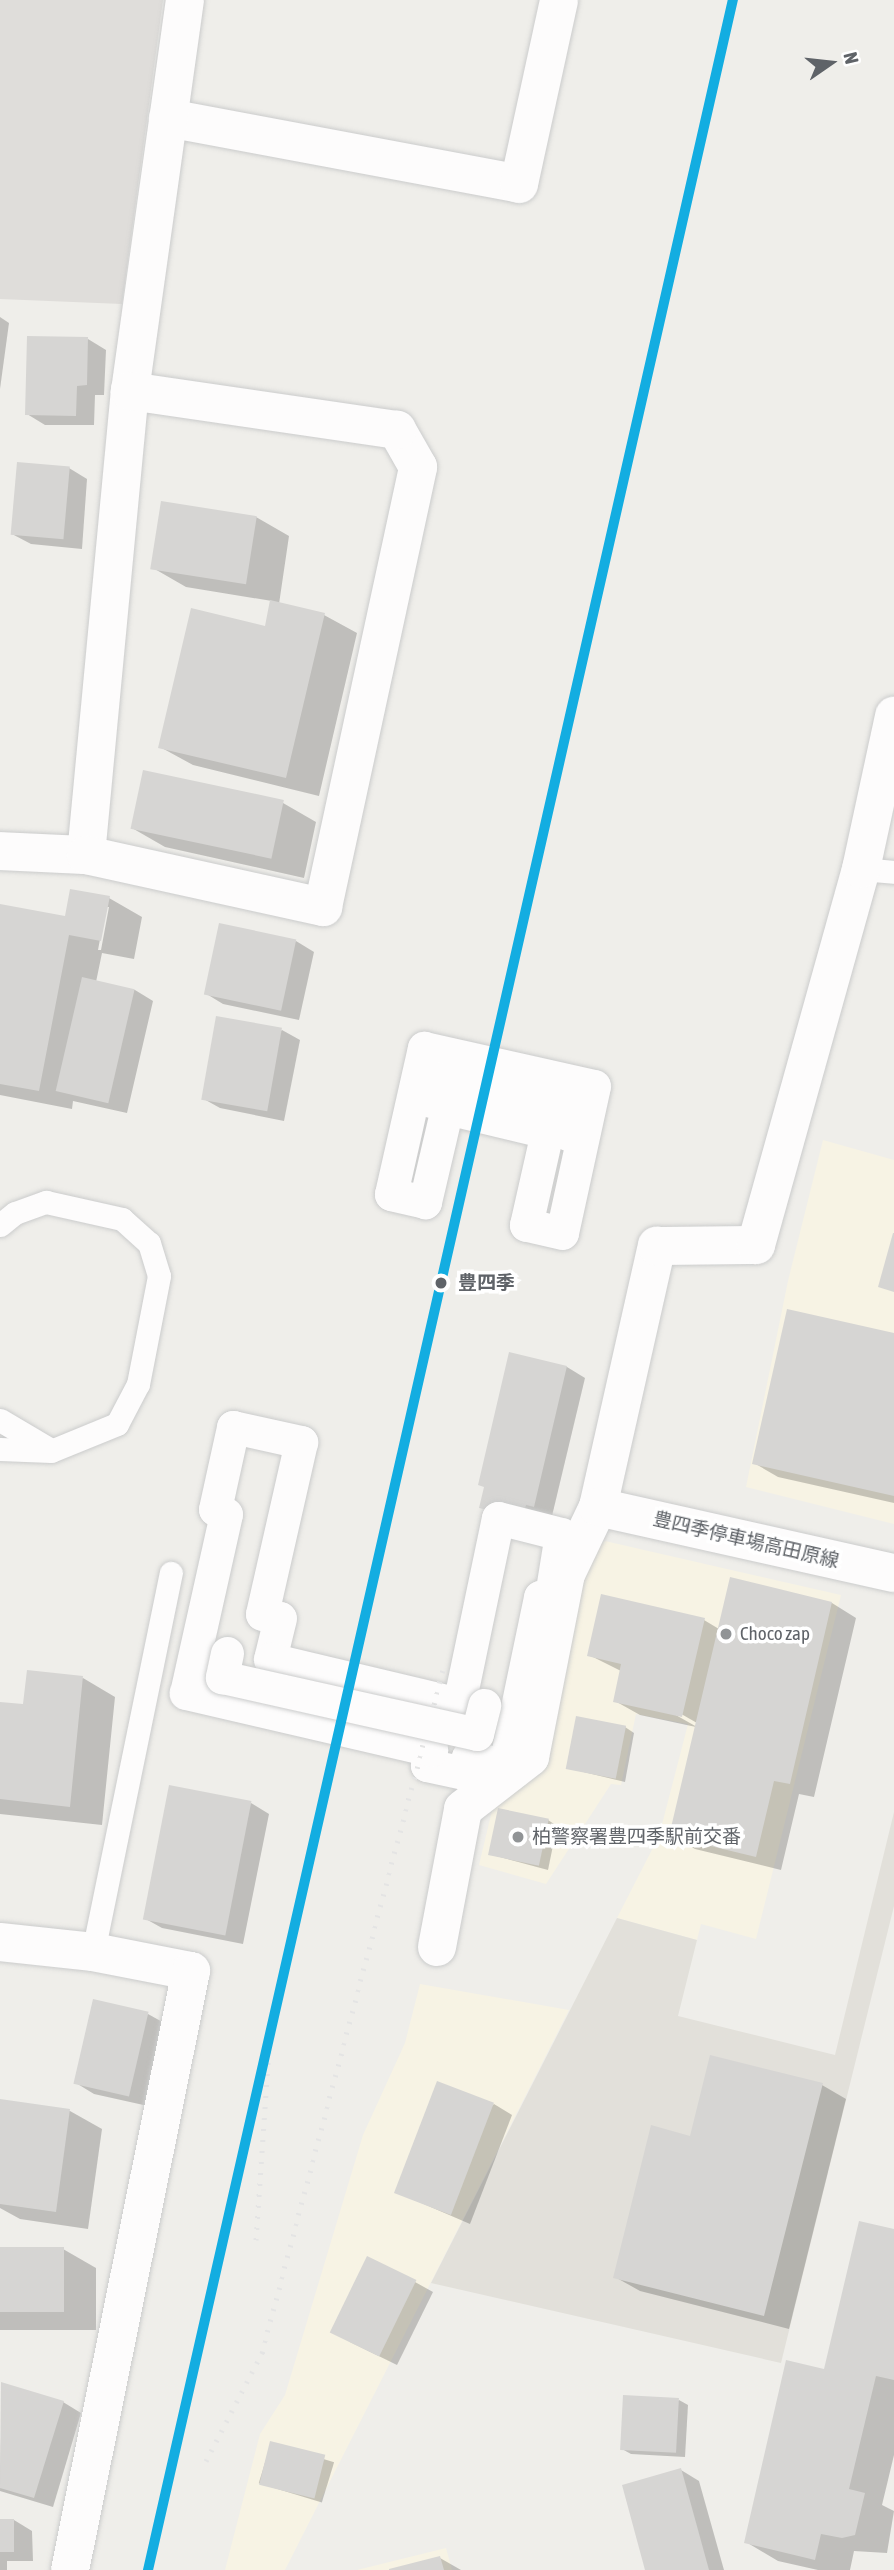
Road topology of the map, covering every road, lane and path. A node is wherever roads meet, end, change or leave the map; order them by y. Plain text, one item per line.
1 (184, 0) edge
2 (559, 0) edge
3 (168, 118) junction
4 (130, 391) junction
5 (894, 716) edge
6 (0, 851) edge
7 (86, 856) junction
8 (877, 870) edge
9 (431, 1101) dead end
10 (567, 1134) dead end
11 (391, 1194) joint
12 (0, 1225) edge
13 (0, 1420) edge
14 (0, 1449) edge
15 (51, 1451) junction
16 (598, 1507) junction
17 (498, 1518) joint
18 (171, 1573) dead end
19 (894, 1573) edge
20 (227, 1653) dead end
21 (484, 1705) dead end
22 (0, 1942) edge
23 (437, 1947) dead end
24 (93, 1952) junction
25 (70, 2570) edge

1 - 3 street
2 - 3 street
3 - 4 street
4 - 7 street
4 - 7 street
5 - 8 street
6 - 7 street
8 - 16 street
9 - 10 street
11 - 11 street
12 - 15 lane
13 - 15 lane
14 - 15 lane
16 - 19 street, 豊四季停車場高田原線
16 - 23 street
17 - 17 street
18 - 24 lane
20 - 21 street, bridge
22 - 24 street
24 - 25 street

